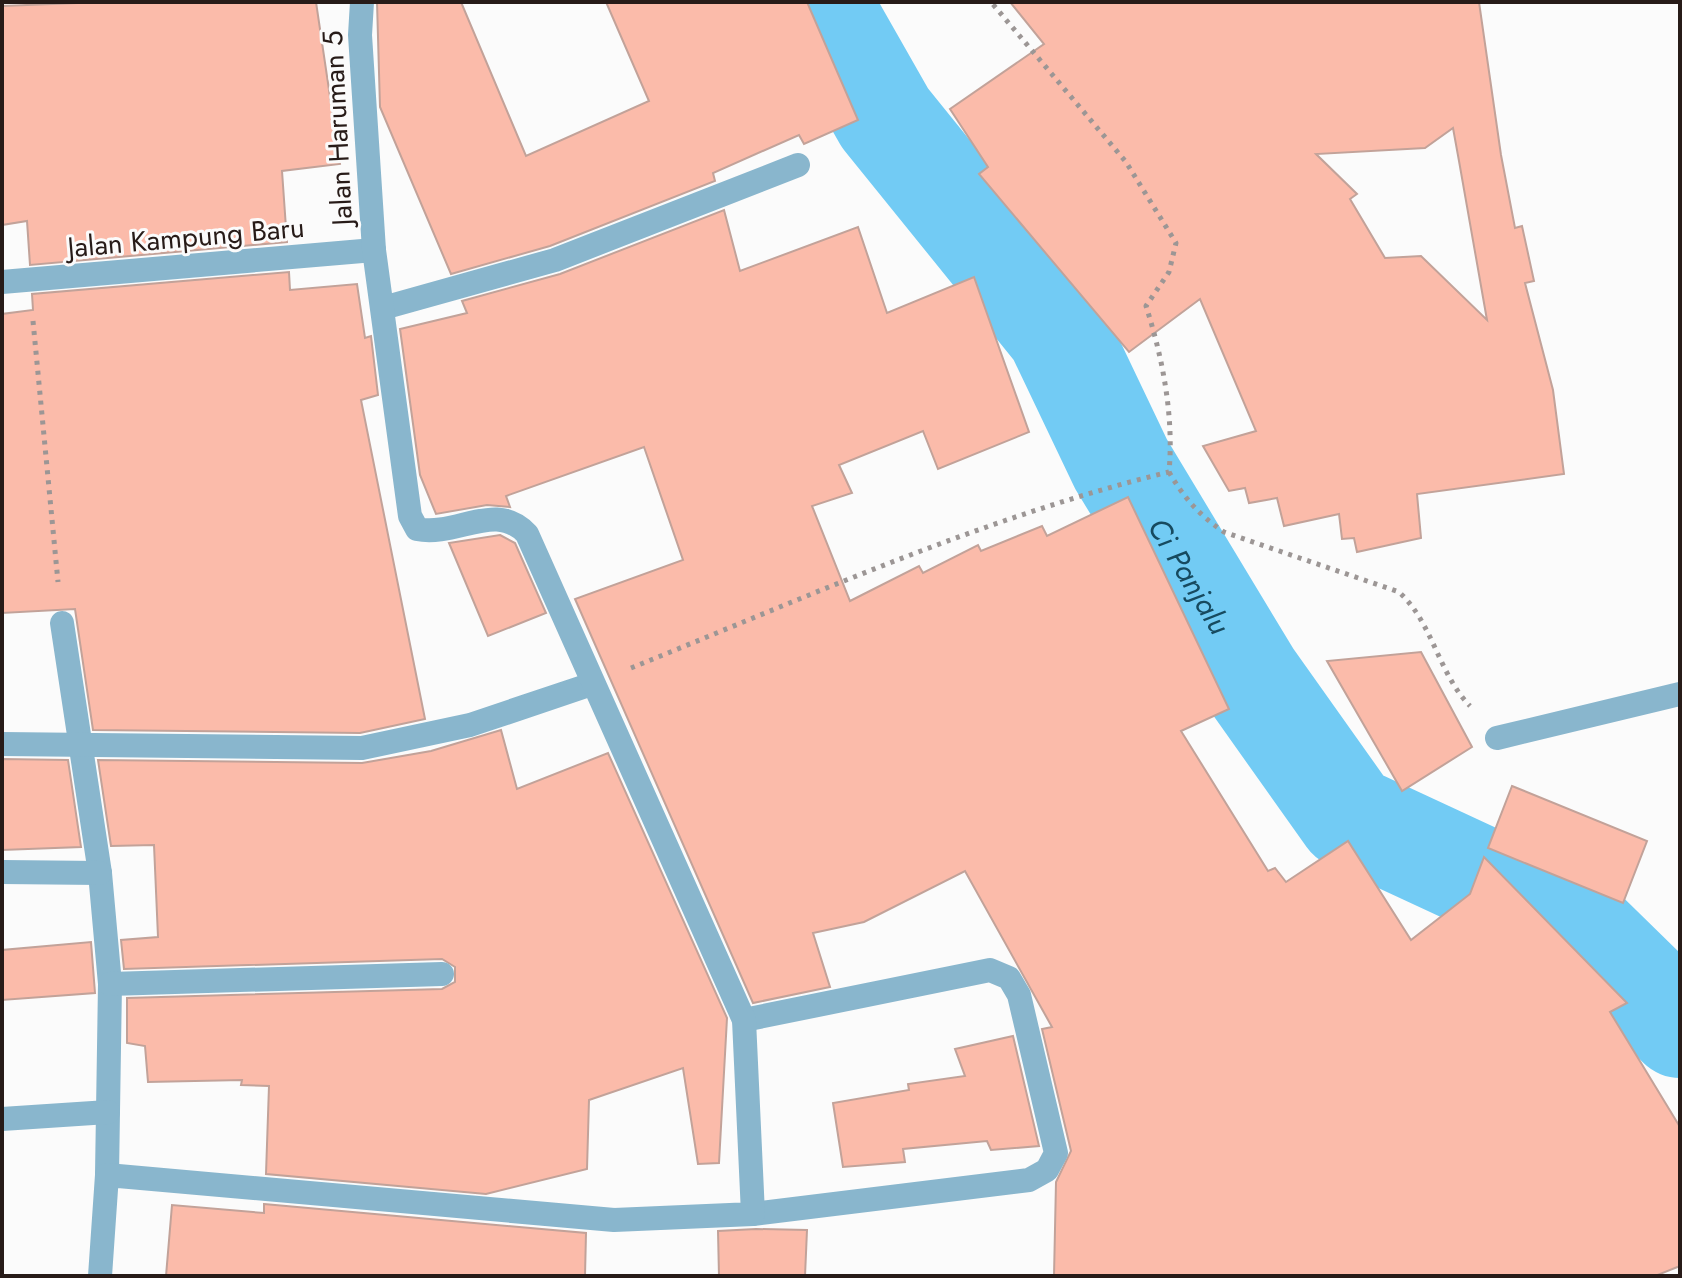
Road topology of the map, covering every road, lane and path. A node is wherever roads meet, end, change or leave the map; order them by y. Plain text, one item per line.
1 (362, 2) edge
2 (991, 2) edge
3 (798, 165) dead end
4 (374, 250) junction
5 (29, 280) junction
6 (2, 282) edge
7 (383, 308) junction
8 (1169, 472) junction
9 (62, 623) joint
10 (592, 684) junction
11 (1680, 694) edge
12 (1497, 738) joint
13 (2, 744) edge
14 (81, 747) junction
15 (2, 872) edge
16 (100, 873) junction
17 (442, 974) dead end
18 (110, 984) junction
19 (744, 1020) junction
20 (108, 1112) junction
21 (2, 1119) edge
22 (107, 1175) junction
23 (753, 1214) junction
24 (100, 1276) edge

1 - 4 street, Jalan Haruman 5
2 - 8 path
3 - 7 street
4 - 5 street, Jalan Kampung Baru
4 - 7 street, Jalan Haruman 5
5 - 6 street, Jalan Kampung Baru
5 - 9 path
7 - 10 street, Jalan Haruman 5
8 - 10 path
8 - 12 path
9 - 14 street
10 - 14 street
10 - 19 street
11 - 12 street
13 - 14 street
14 - 16 street
15 - 16 street
16 - 18 street
17 - 18 street
18 - 20 street
19 - 23 street
19 - 23 street
20 - 21 street
20 - 22 street
22 - 23 street
22 - 24 street

